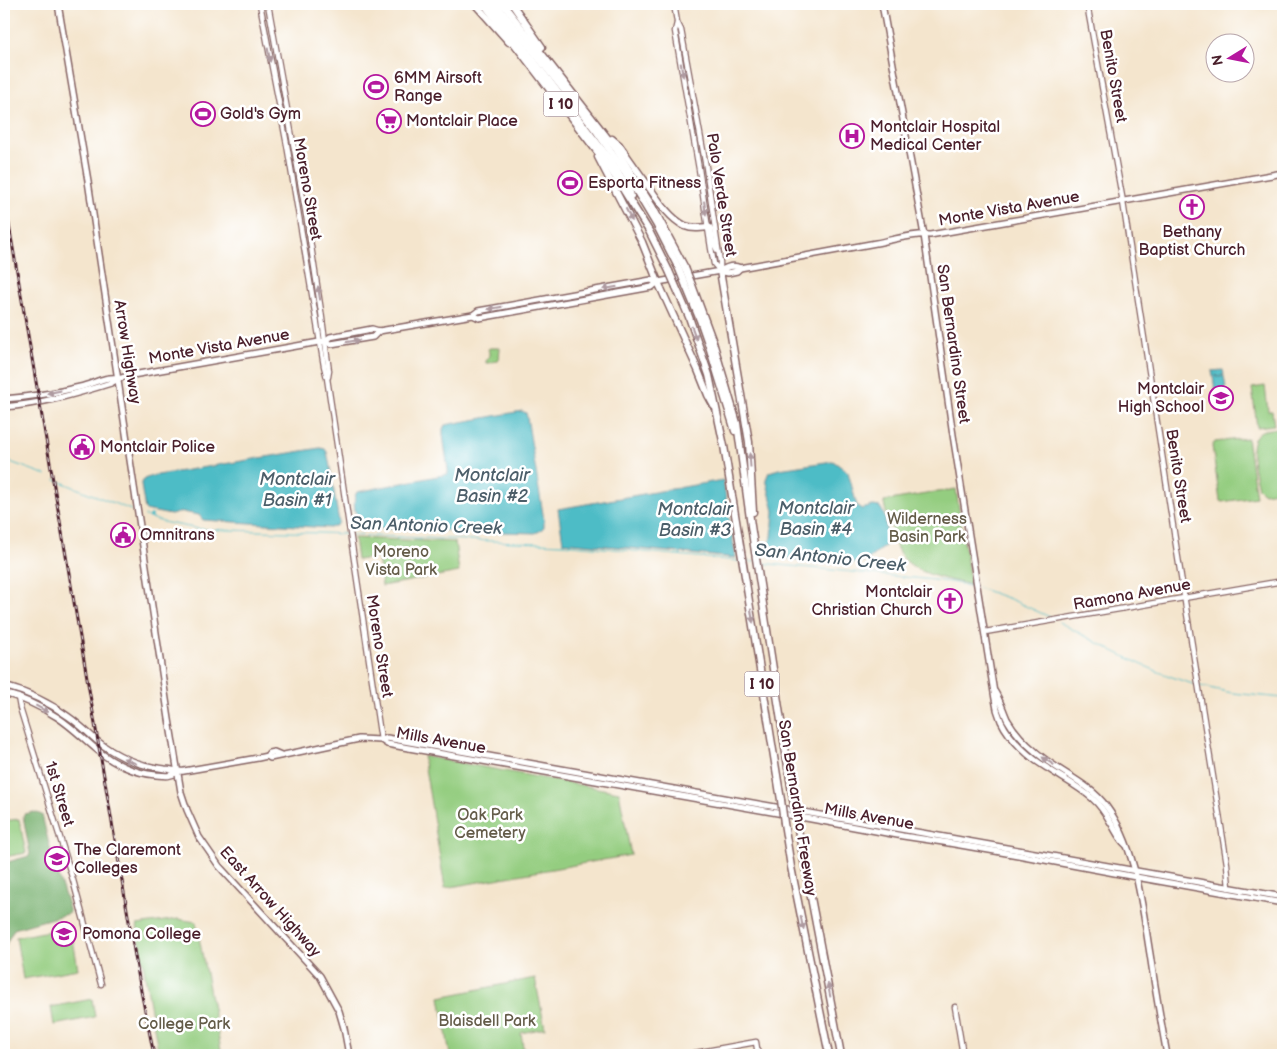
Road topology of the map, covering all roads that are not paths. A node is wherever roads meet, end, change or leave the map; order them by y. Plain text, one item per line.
1 (58, 4) edge
2 (260, 4) edge
3 (268, 4) edge
4 (474, 4) edge
5 (484, 4) edge
6 (490, 4) edge
7 (496, 4) edge
8 (503, 4) edge
9 (512, 4) edge
10 (674, 4) edge
11 (882, 4) edge
12 (1087, 4) edge
13 (677, 22) junction
14 (532, 67) junction
15 (555, 70) junction
16 (604, 132) junction
17 (590, 141) junction
18 (1283, 173) edge
19 (1123, 202) junction
20 (633, 204) junction
21 (708, 228) junction
22 (924, 234) junction
23 (719, 256) junction
24 (682, 269) junction
25 (720, 271) junction
26 (658, 282) junction
27 (322, 342) junction
28 (118, 379) junction
29 (4, 399) edge
30 (4, 407) edge
31 (717, 412) junction
32 (751, 526) junction
33 (1283, 581) edge
34 (1185, 598) junction
35 (984, 632) junction
36 (4, 686) edge
37 (4, 693) edge
38 (18, 697) junction
39 (168, 704) joint
40 (381, 740) junction
41 (178, 772) junction
42 (1135, 874) junction
43 (1229, 890) junction
44 (1283, 897) edge
45 (1283, 903) edge
46 (101, 984) dead end
47 (954, 1007) dead end
48 (841, 1053) edge
49 (349, 1055) edge
50 (684, 1055) edge
51 (758, 1055) edge
52 (829, 1055) edge
53 (963, 1055) edge
54 (1167, 1055) edge

1 - 28 main road, Arrow Highway
2 -> 27 street, Moreno Street
27 -> 3 street, Moreno Street
4 - 14 highway
5 - 14 highway, San Bernardino Freeway / I 10
6 - 20 highway
7 - 24 highway
8 - 15 highway, San Bernardino Freeway / I 10
9 - 15 highway
10 - 13 street, Palo Verde Street
11 - 22 main road, San Bernardino Street
12 - 19 street, Benito Street
13 -> 21 street, Palo Verde Street
13 - 23 street, Palo Verde Street
14 - 17 highway, San Bernardino Freeway / I 10
15 - 16 highway, San Bernardino Freeway / I 10
16 - 21 highway
16 - 24 highway, San Bernardino Freeway / I 10
17 - 20 highway, San Bernardino Freeway / I 10
17 -> 26 highway
18 - 19 main road, Monte Vista Avenue
19 - 22 main road, Monte Vista Avenue
19 - 34 street, Benito Street
20 -> 31 highway, San Bernardino Freeway / I 10, bridge
21 - 23 street
21 - 25 street, Palo Verde Street
22 - 25 main road, Monte Vista Avenue
22 - 35 main road, San Bernardino Street
23 - 25 street, Palo Verde Street
24 - 32 highway, San Bernardino Freeway / I 10, bridge
25 - 26 main road, Monte Vista Avenue
32 -> 25 highway
26 - 27 main road, Monte Vista Avenue
26 - 31 highway
27 - 28 main road, Monte Vista Avenue
27 - 40 street, Moreno Street
28 -> 29 main road, Monte Vista Avenue
28 - 30 main road, Monte Vista Avenue
28 - 39 main road, Arrow Highway
31 -> 52 highway, San Bernardino Freeway / I 10, bridge
48 -> 32 highway, San Bernardino Freeway / I 10, bridge
33 - 34 street, Ramona Avenue
34 - 35 street, Ramona Avenue
34 - 43 street, Benito Street
35 - 42 main road, San Bernardino Street
41 -> 36 main road
37 - 38 main road, Mills Avenue
38 -> 41 main road, Mills Avenue
38 - 46 street, 1st Street
39 - 41 main road, East Arrow Highway
40 - 41 main road, Mills Avenue
40 - 42 main road, Mills Avenue
41 - 49 main road, East Arrow Highway
42 - 43 main road, Mills Avenue
42 - 54 main road, San Bernardino Street
43 - 44 main road, Mills Avenue
43 - 45 main road, Mills Avenue
47 - 53 street
50 - 51 street

